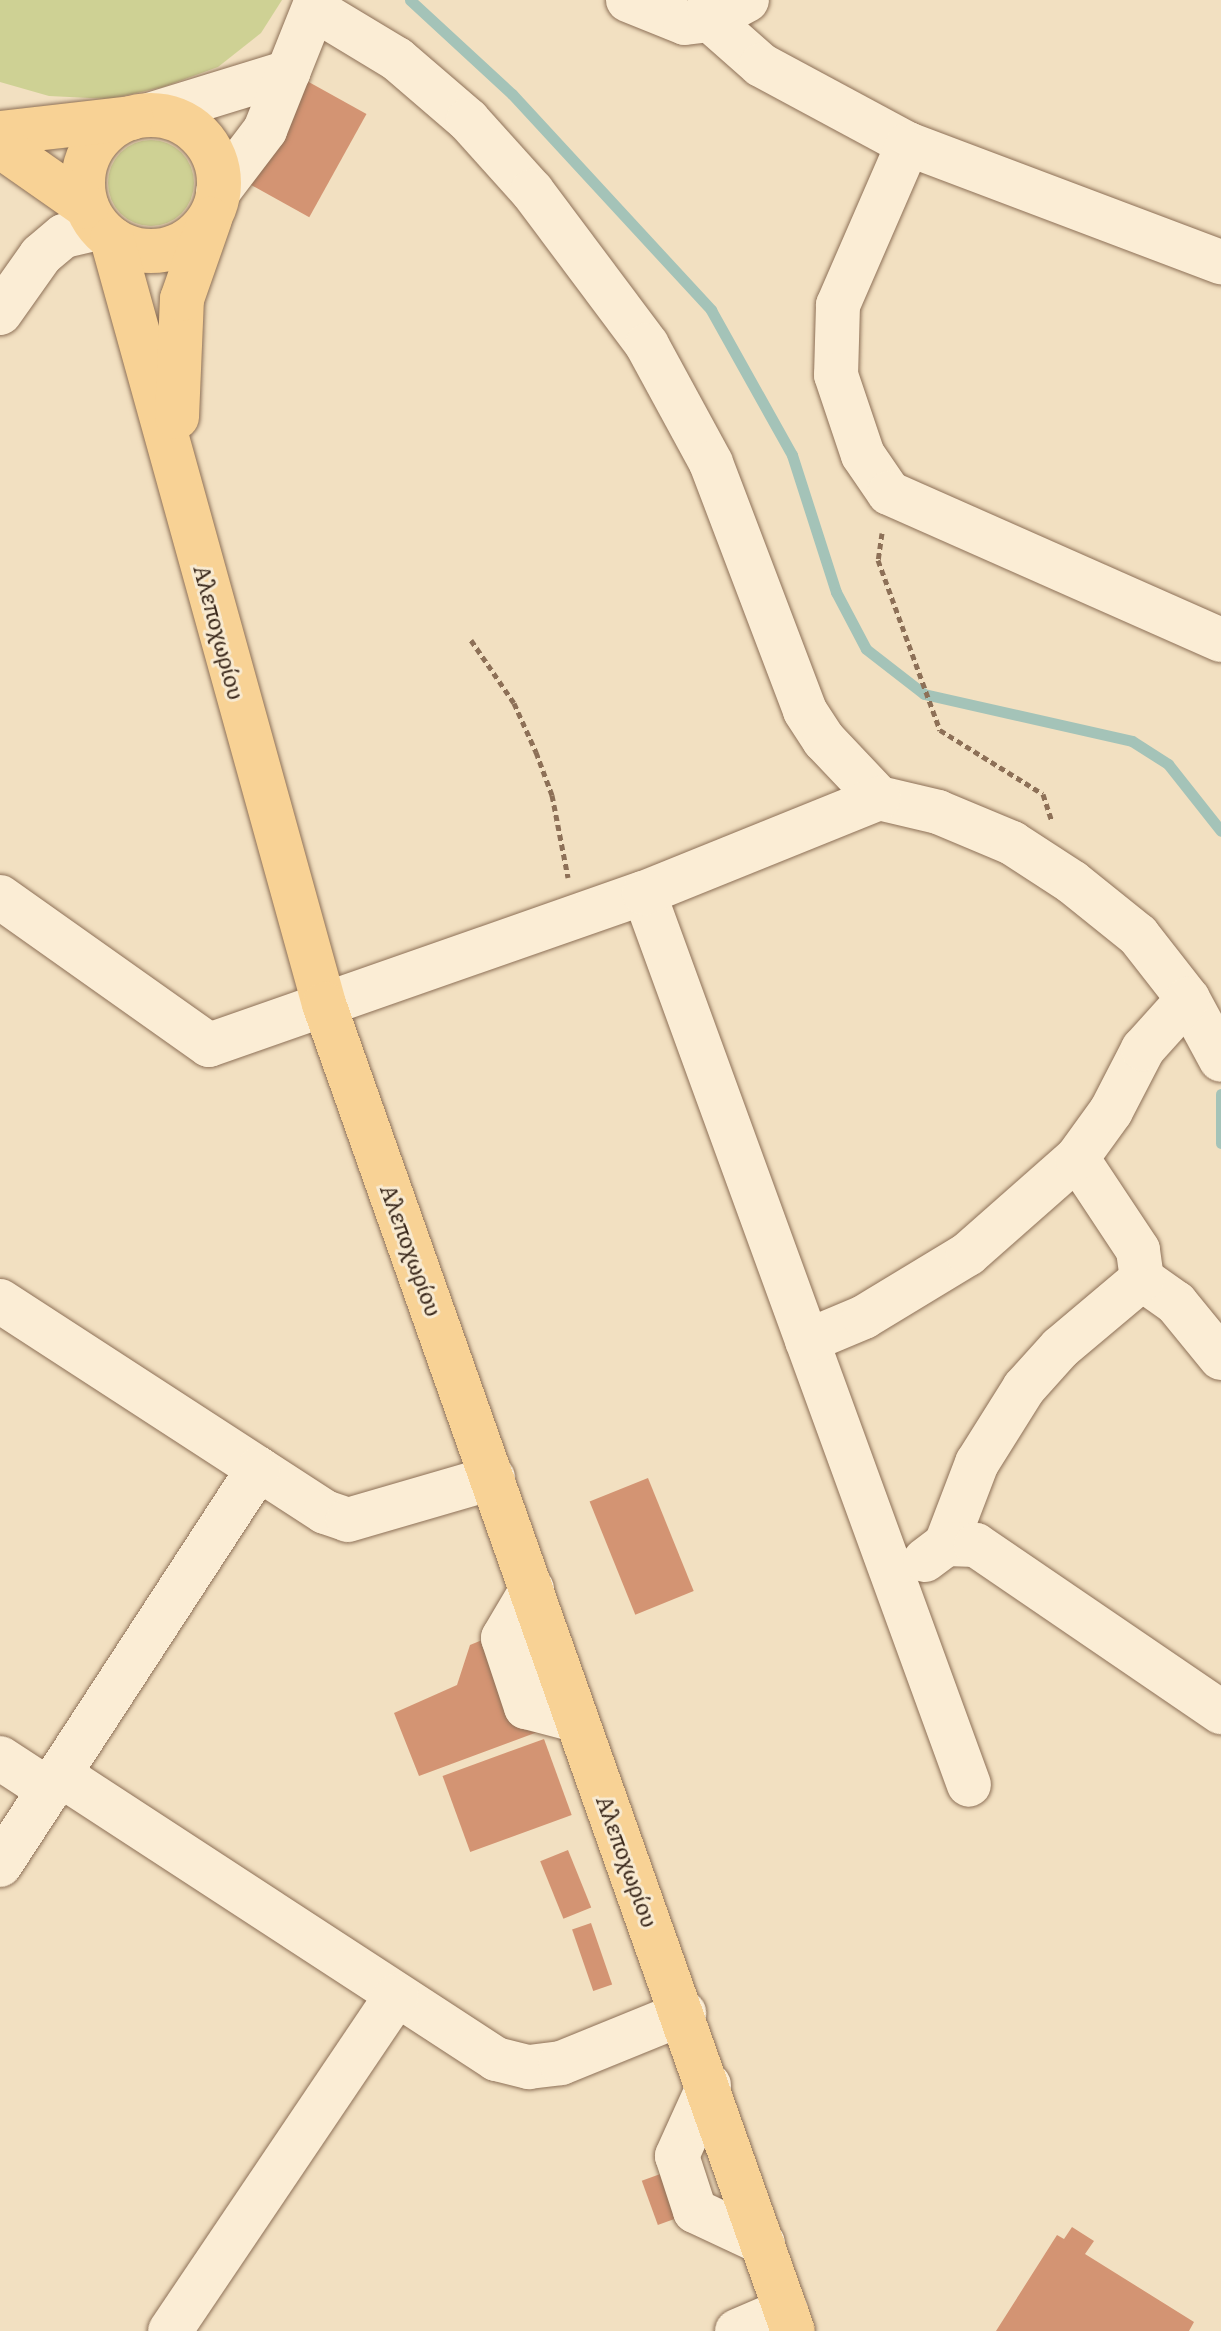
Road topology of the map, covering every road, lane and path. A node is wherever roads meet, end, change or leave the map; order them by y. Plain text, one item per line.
1 (628, 0) edge
2 (315, 4) edge
3 (722, 7) edge
4 (289, 72) junction
5 (143, 116) junction
6 (0, 133) edge
7 (908, 144) junction
8 (0, 146) edge
9 (216, 201) junction
10 (100, 225) junction
11 (1221, 262) edge
12 (0, 313) edge
13 (179, 475) junction
14 (889, 493) junction
15 (471, 640) dead end
16 (1221, 640) edge
17 (879, 798) junction
18 (1053, 823) dead end
19 (644, 893) junction
20 (0, 897) edge
21 (564, 917) junction
22 (1188, 999) junction
23 (324, 1004) junction
24 (1221, 1060) edge
25 (1077, 1158) junction
26 (1142, 1279) junction
27 (0, 1301) edge
28 (807, 1341) junction
29 (1221, 1358) edge
30 (258, 1469) junction
31 (493, 1478) junction
32 (946, 1544) junction
33 (897, 1580) junction
34 (1221, 1712) edge
35 (0, 1758) edge
36 (54, 1782) junction
37 (969, 1785) dead end
38 (0, 1865) edge
39 (397, 1995) junction
40 (684, 2013) junction
41 (790, 2320) edge
42 (170, 2331) edge
43 (737, 2331) edge

1 - 3 street
2 - 4 street
2 - 17 street
3 - 7 street
4 - 5 street
4 - 9 street
5 - 6 main road
5 - 9 main road
5 - 10 main road
7 - 11 street
7 - 14 street
8 - 10 main road
9 - 10 main road
9 - 13 main road, Αλεποχωρίου
10 - 12 street
10 - 13 main road, Αλεποχωρίου
13 - 23 main road, Αλεποχωρίου
14 - 16 street
14 - 18 path
15 - 21 path
17 - 19 street
17 - 22 street
19 - 21 street
19 - 28 street
20 - 23 street
21 - 23 street
22 - 24 street
22 - 25 street
23 - 31 main road, Αλεποχωρίου
25 - 26 street
25 - 28 street
26 - 29 street
26 - 32 street
27 - 30 street
28 - 33 street
30 - 31 street
30 - 36 street
31 - 40 main road, Αλεποχωρίου
32 - 33 street
32 - 34 street
33 - 37 street
35 - 36 street
36 - 38 street
36 - 39 street
39 - 40 street
39 - 42 street
40 - 41 main road, Αλεποχωρίου
41 - 43 street

